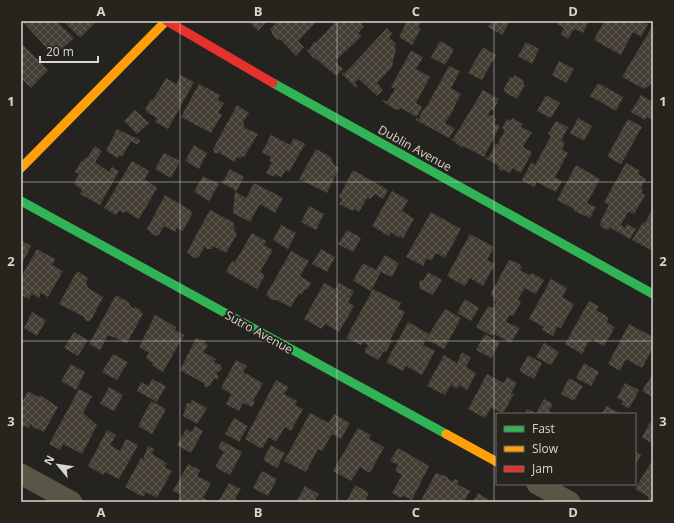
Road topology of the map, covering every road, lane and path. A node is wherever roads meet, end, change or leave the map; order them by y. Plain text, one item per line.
1 (166, 21) edge
2 (21, 168) edge
3 (21, 201) edge
4 (653, 294) edge
5 (496, 461) edge
6 (21, 474) edge
7 (539, 485) edge
8 (72, 502) edge
9 (570, 502) edge

1 - 2 street
1 - 4 street, Dublin Avenue
3 - 5 street, Sutro Avenue
6 - 8 street
7 - 9 street

